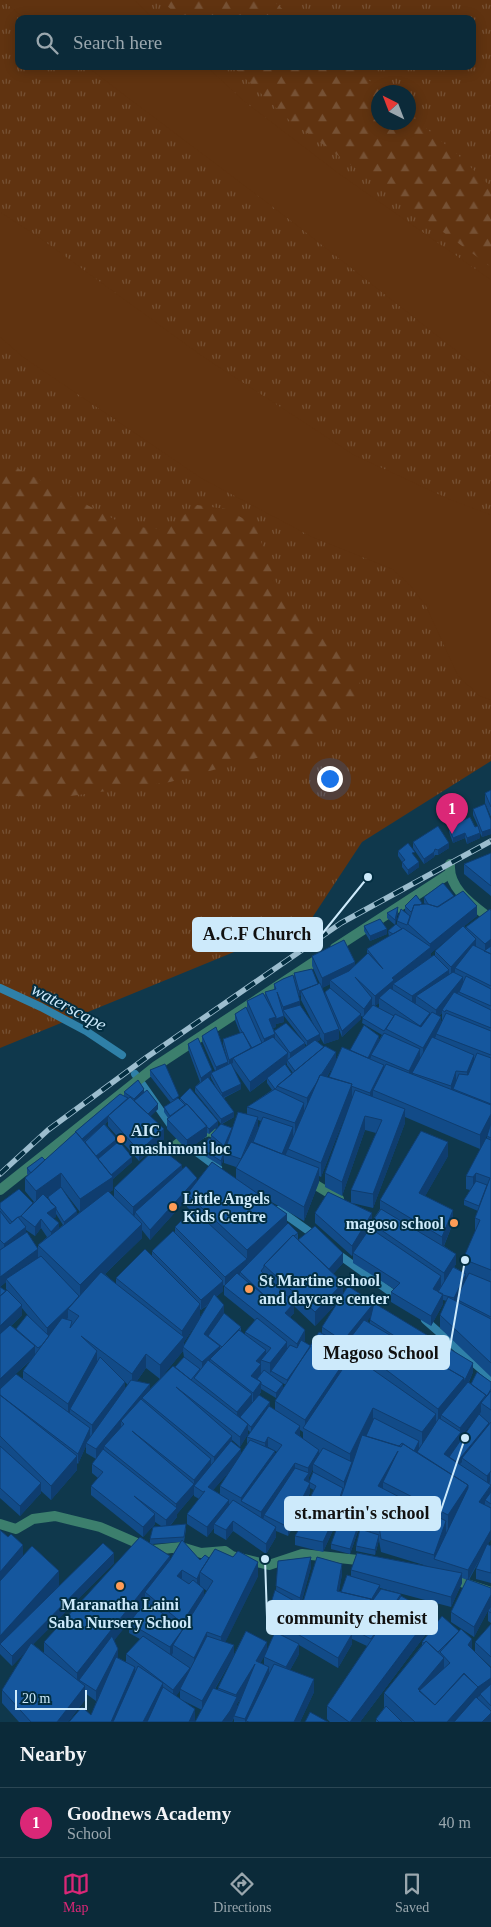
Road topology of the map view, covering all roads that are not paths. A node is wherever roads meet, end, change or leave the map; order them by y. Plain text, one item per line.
1 (491, 919) edge
2 (233, 1141) edge
3 (146, 1171) edge
4 (293, 1172) edge
5 (0, 1190) edge
6 (350, 1207) edge
7 (0, 1524) edge
8 (378, 1562) edge
9 (442, 1576) edge
10 (491, 1592) edge

1 - 5 street
2 - 3 street
4 - 6 street
7 - 8 street
9 - 10 street

